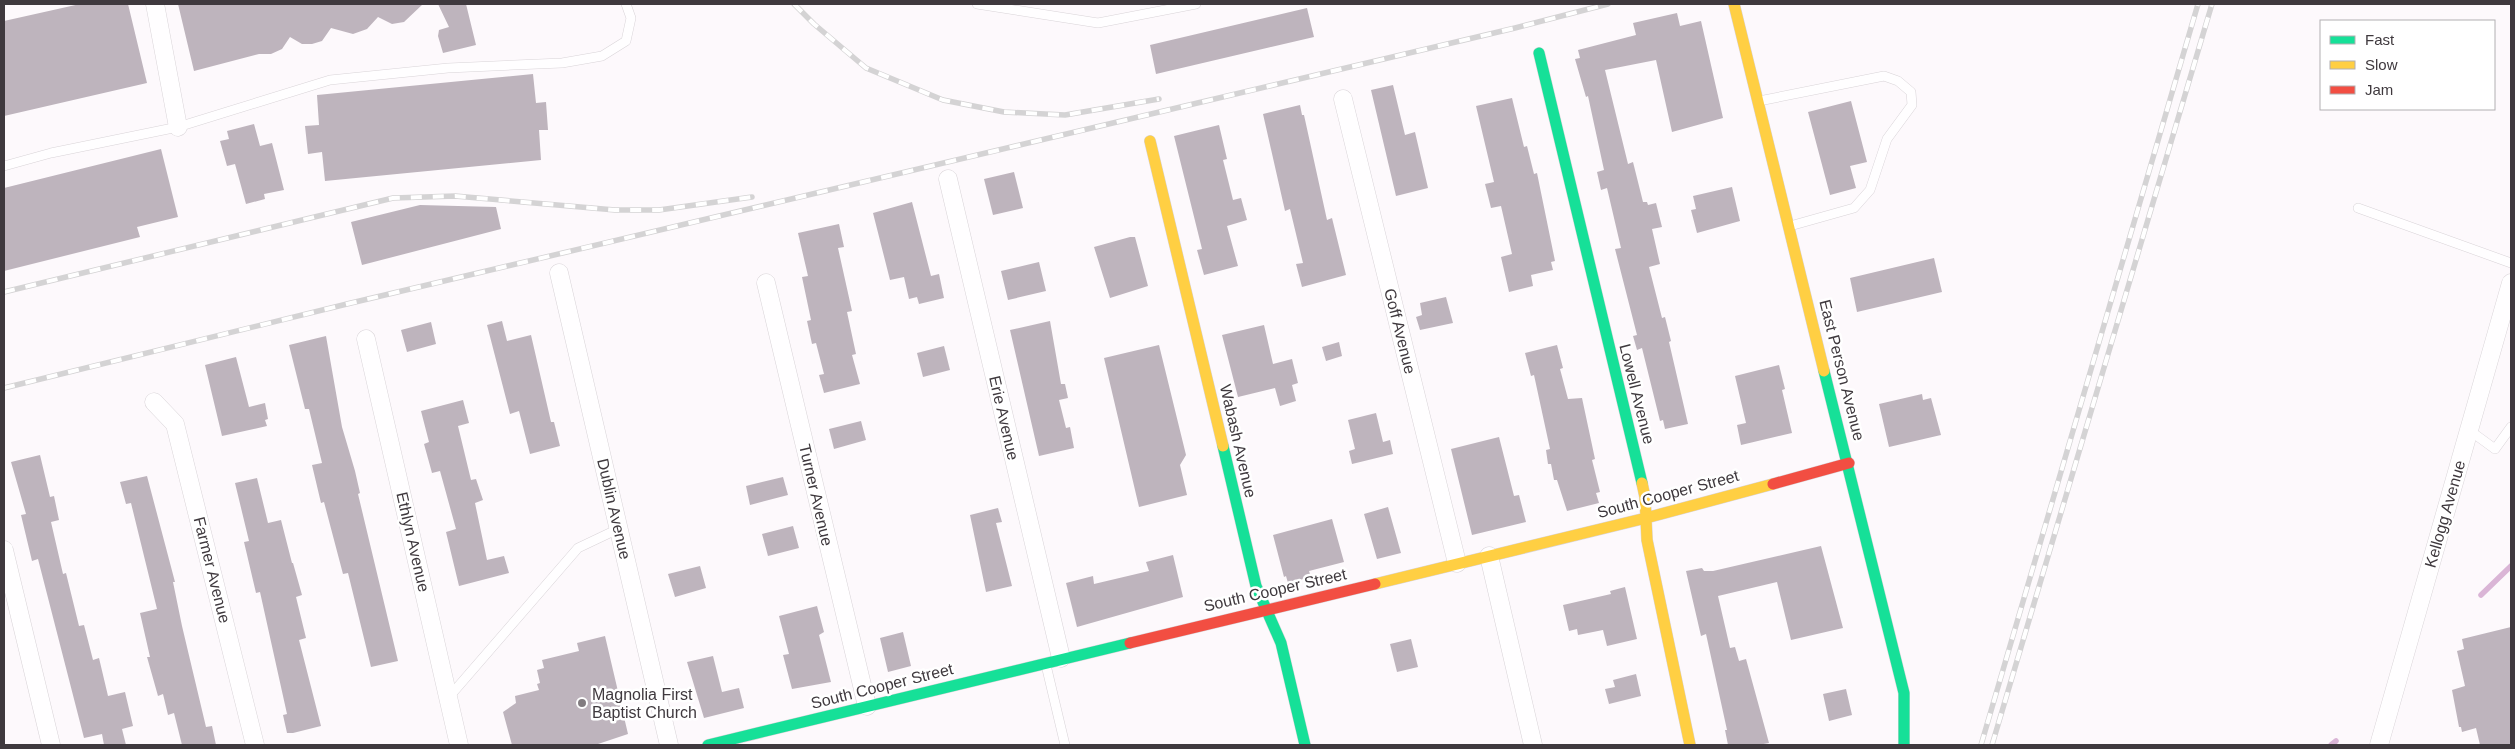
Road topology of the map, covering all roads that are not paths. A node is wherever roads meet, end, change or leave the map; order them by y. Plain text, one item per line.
1 (155, 4) edge
2 (626, 4) edge
3 (977, 4) edge
4 (1196, 4) edge
5 (1734, 4) edge
6 (1539, 53) dead end
7 (1343, 99) dead end
8 (1759, 101) junction
9 (178, 127) junction
10 (1150, 140) dead end
11 (4, 166) edge
12 (948, 179) dead end
13 (2358, 208) dead end
14 (1790, 226) junction
15 (2511, 262) edge
16 (559, 273) dead end
17 (766, 283) dead end
18 (2511, 283) edge
19 (366, 339) dead end
20 (154, 402) dead end
21 (2511, 427) edge
22 (2469, 430) junction
23 (1849, 463) junction
24 (1646, 518) junction
25 (618, 529) junction
26 (4, 550) edge
27 (1489, 556) junction
28 (1457, 563) junction
29 (1270, 609) junction
30 (1053, 660) junction
31 (448, 698) junction
32 (867, 706) junction
33 (51, 745) edge
34 (255, 745) edge
35 (459, 745) edge
36 (669, 745) edge
37 (708, 745) edge
38 (1066, 745) edge
39 (1305, 745) edge
40 (1533, 745) edge
41 (1690, 745) edge
42 (1904, 745) edge
43 (2379, 745) edge

1 - 9 street
2 - 9 lane
3 - 4 lane
5 - 8 street, East Person Avenue
6 - 24 street, Lowell Avenue
7 - 28 street, Goff Avenue
8 - 14 street, East Person Avenue
8 - 14 lane
9 - 11 lane
10 - 29 street, Wabash Avenue
12 - 30 street, Erie Avenue
13 - 15 lane
14 - 23 street, East Person Avenue
16 - 25 street, Dublin Avenue
17 - 32 street, Turner Avenue
18 - 22 street, Kellogg Avenue
19 - 31 street, Ethlyn Avenue
20 - 34 street, Farmer Avenue
21 - 22 lane
22 - 43 street, Kellogg Avenue
23 - 24 street, South Cooper Street
23 - 42 street, East Person Avenue
24 - 27 street, South Cooper Street
24 - 41 street, Lowell Avenue
25 - 31 lane
25 - 36 street, Dublin Avenue
26 - 33 street
27 - 28 street, South Cooper Street
27 - 40 street
28 - 29 street, South Cooper Street
29 - 30 street, South Cooper Street
29 - 39 street, Wabash Avenue
30 - 32 street, South Cooper Street
30 - 38 lane
31 - 35 street, Ethlyn Avenue
32 - 37 street, South Cooper Street

